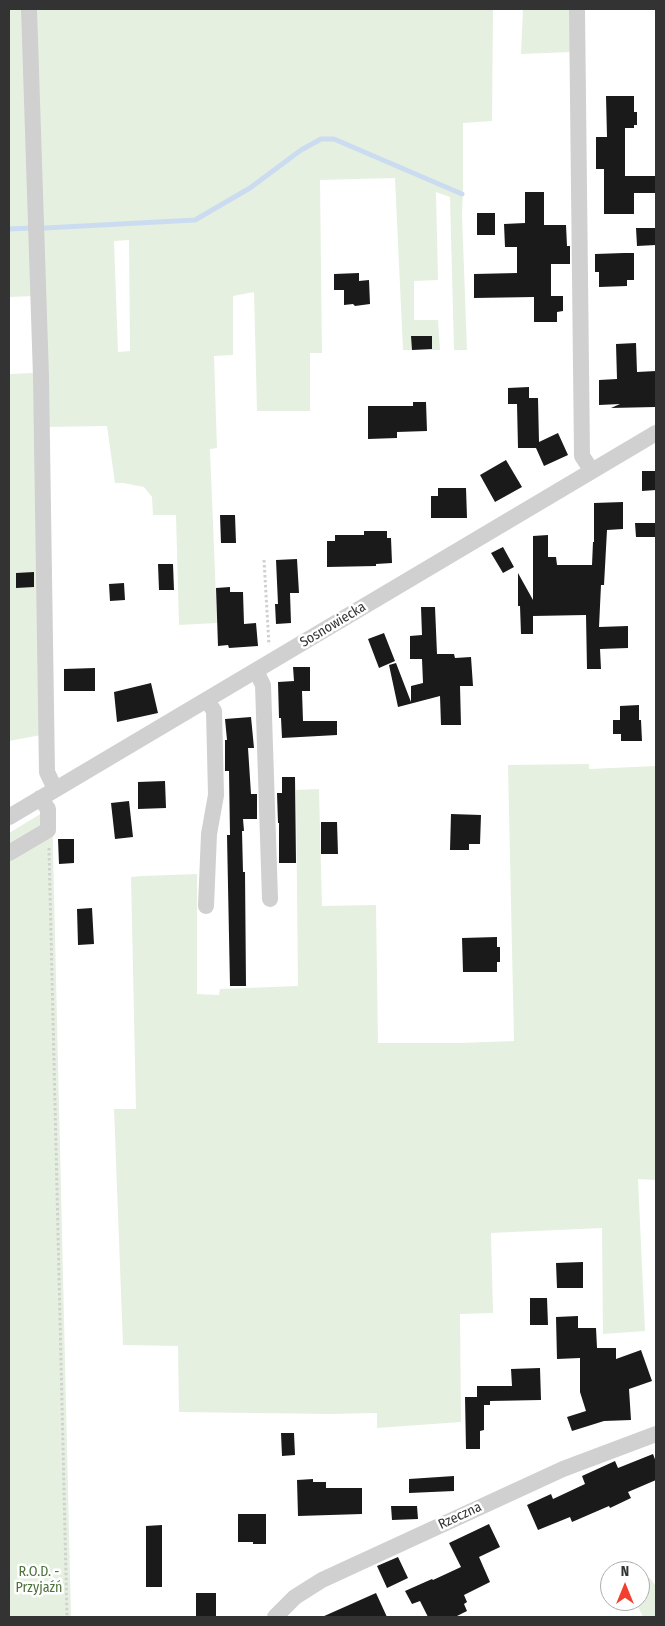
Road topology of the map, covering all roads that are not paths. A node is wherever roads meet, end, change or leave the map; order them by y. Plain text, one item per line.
1 (29, 9) edge
2 (577, 9) edge
3 (656, 433) edge
4 (592, 471) junction
5 (256, 671) junction
6 (207, 700) junction
7 (55, 789) junction
8 (40, 798) junction
9 (9, 817) edge
10 (9, 853) edge
11 (270, 899) dead end
12 (206, 906) dead end
13 (656, 1434) edge
14 (275, 1617) edge

1 - 7 street
2 - 4 street
3 - 4 street, Sosnowiecka
4 - 5 street, Sosnowiecka
5 - 6 street, Sosnowiecka
5 - 11 street
6 - 7 street, Sosnowiecka
6 - 12 street
7 - 8 street, Sosnowiecka
8 - 9 street, Sosnowiecka
8 - 10 street
13 - 14 street, Rzeczna

